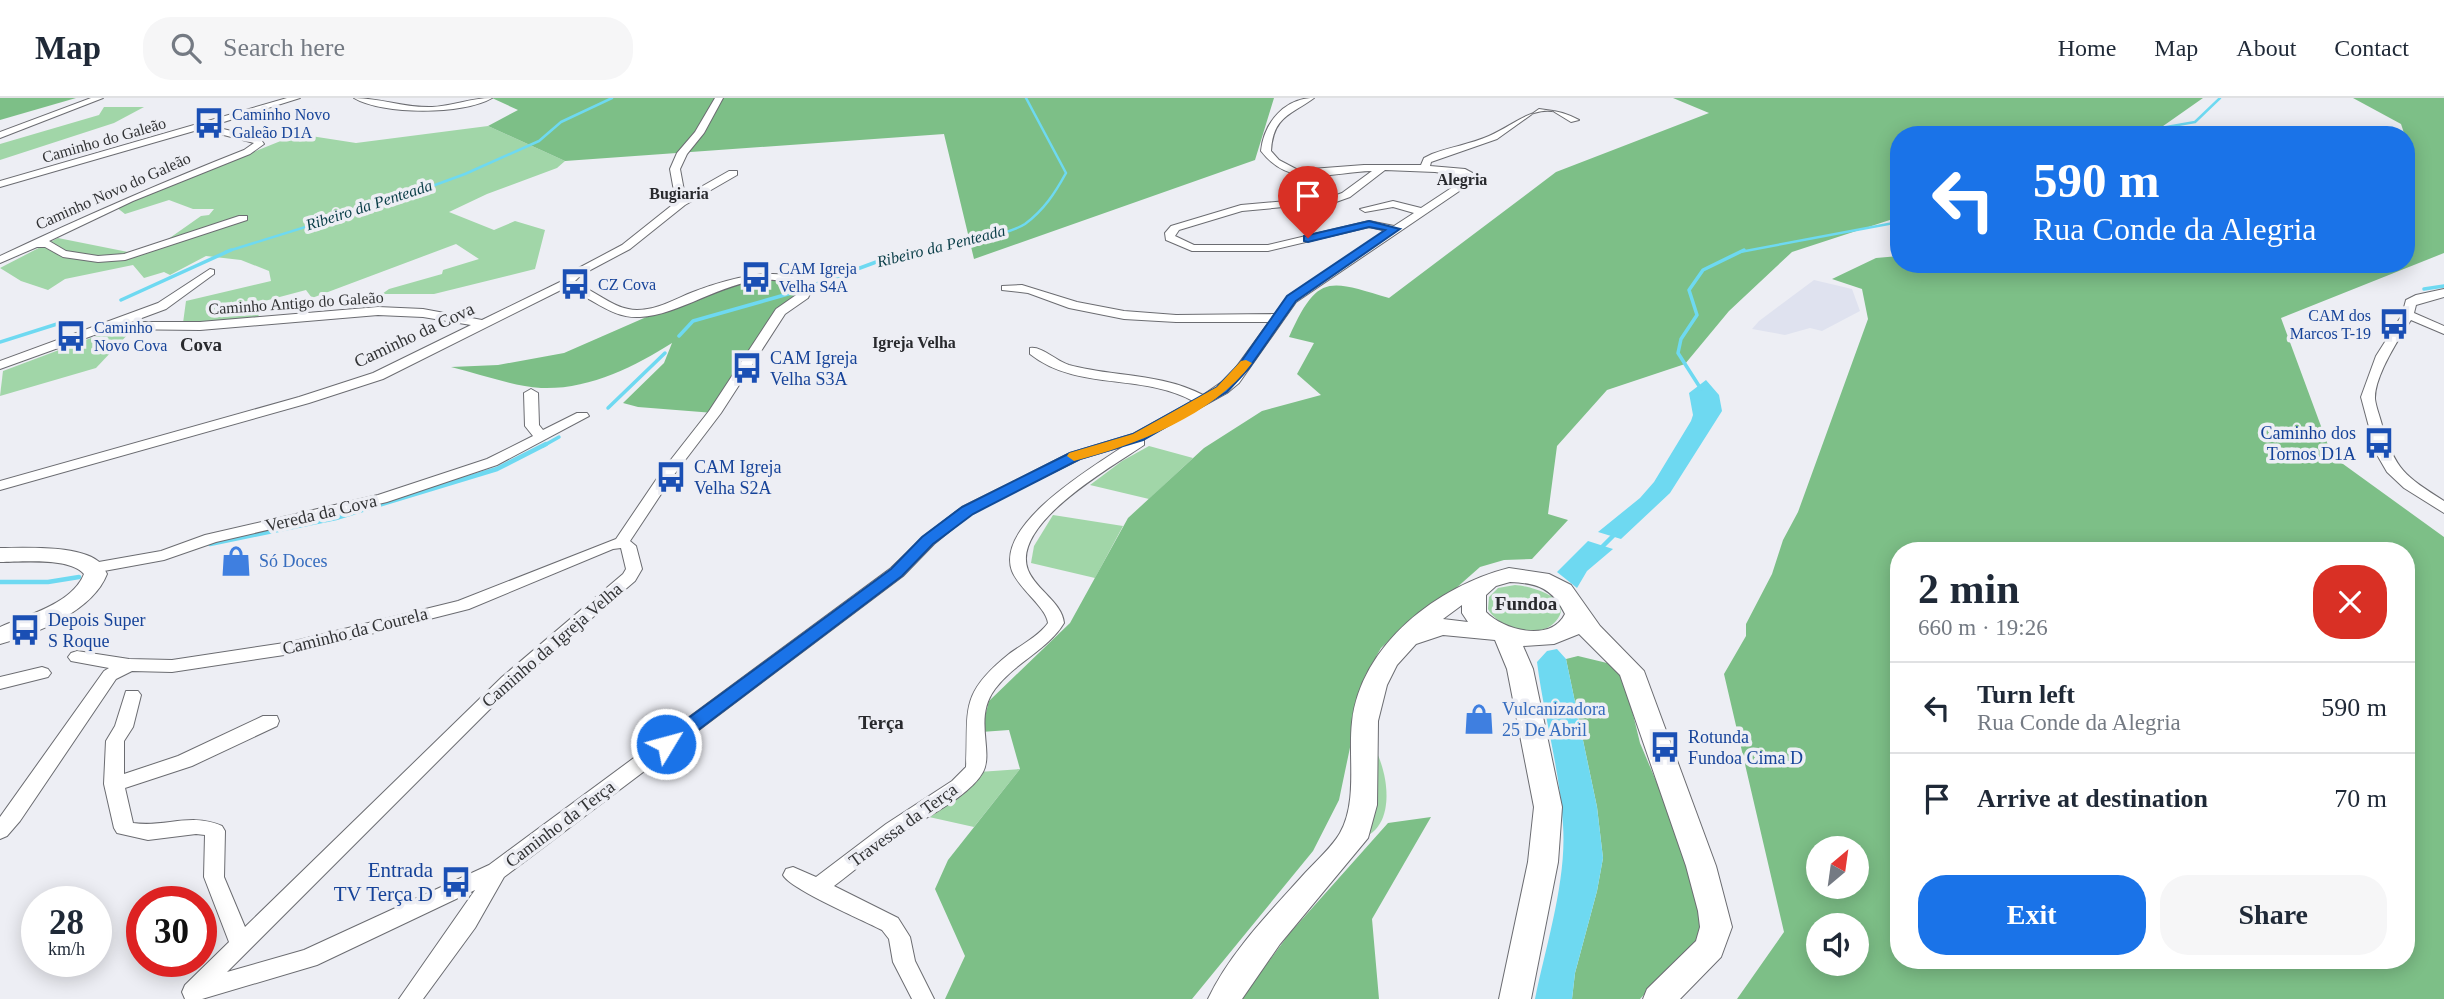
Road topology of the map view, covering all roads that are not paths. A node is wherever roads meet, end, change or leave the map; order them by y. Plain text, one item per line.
1 (99, 98) edge
2 (296, 98) edge
3 (358, 98) edge
4 (488, 98) edge
5 (719, 98) edge
6 (1310, 98) edge
7 (1574, 120) dead end
8 (203, 127) junction
9 (0, 135) edge
10 (1424, 167) junction
11 (1381, 169) junction
12 (733, 173) dead end
13 (0, 184) edge
14 (681, 204) junction
15 (1365, 209) dead end
16 (1422, 212) junction
17 (243, 218) dead end
18 (1394, 229) junction
19 (34, 243) junction
20 (0, 260) edge
21 (210, 272) dead end
22 (564, 284) junction
23 (1006, 288) dead end
24 (2444, 293) edge
25 (2407, 315) junction
26 (1279, 318) junction
27 (484, 324) junction
28 (110, 325) junction
29 (2444, 330) edge
30 (1034, 351) dead end
31 (0, 365) edge
32 (531, 393) dead end
33 (1203, 401) junction
34 (582, 416) dead end
35 (542, 437) junction
36 (1138, 437) junction
37 (0, 486) edge
38 (2444, 508) edge
39 (621, 542) junction
40 (0, 555) edge
41 (92, 578) junction
42 (1478, 588) junction
43 (1573, 606) junction
44 (1503, 634) junction
45 (0, 636) edge
46 (1549, 638) junction
47 (1401, 642) junction
48 (1612, 652) junction
49 (77, 657) dead end
50 (129, 665) junction
51 (1520, 669) junction
52 (42, 673) dead end
53 (0, 683) edge
54 (132, 695) dead end
55 (270, 721) dead end
56 (114, 784) junction
57 (7, 823) edge
58 (496, 871) junction
59 (793, 875) dead end
60 (816, 889) junction
61 (241, 944) junction
62 (189, 996) edge
63 (410, 999) edge
64 (923, 999) edge
65 (1224, 999) edge
66 (1515, 999) edge
67 (1659, 999) edge

1 - 9 street
2 - 8 street, Caminho do Galeão
3 - 4 street
5 - 14 street
6 - 11 street
7 - 10 street
8 - 13 street, Caminho do Galeão
8 - 19 street, Caminho Novo do Galeão
10 - 11 street
10 - 16 street, Caminho da Terça
11 - 18 street
12 - 14 street, Caminho da Cova
14 - 22 street, Caminho da Cova
15 - 16 street
16 - 18 street, Caminho da Terça
17 - 19 street
18 - 26 street, Caminho da Terça
19 - 20 street, Caminho Novo do Galeão
21 - 28 street
22 - 27 street, Caminho da Cova
22 - 39 street
23 - 26 street
24 - 25 street
25 - 29 street
25 - 38 street
26 - 33 street, Caminho da Terça
27 - 28 street, Caminho Antigo do Galeão
27 - 37 street, Caminho da Cova
28 - 31 street
30 - 33 street
32 - 35 street
33 - 36 street, Caminho da Terça
34 - 35 street, Vereda da Cova
35 - 41 street, Vereda da Cova
36 - 58 street, Caminho da Terça
36 - 60 street, Travessa da Terça
39 - 50 street, Caminho da Courela
39 - 61 street, Caminho da Igreja Velha
40 - 41 main road
41 - 45 main road
42 - 43 main road
42 - 44 main road
42 - 47 main road
43 - 46 main road
43 - 48 main road
44 - 46 main road
44 - 47 main road
44 - 51 main road
46 - 48 main road
46 - 51 main road
47 - 65 main road
48 - 67 main road
49 - 50 street, Caminho da Courela
50 - 57 street
51 - 66 main road
52 - 53 street
54 - 56 street
55 - 56 street
56 - 61 street
58 - 62 street, Caminho da Terça
58 - 63 street
59 - 60 street
60 - 64 street
61 - 62 street, Caminho da Igreja Velha

